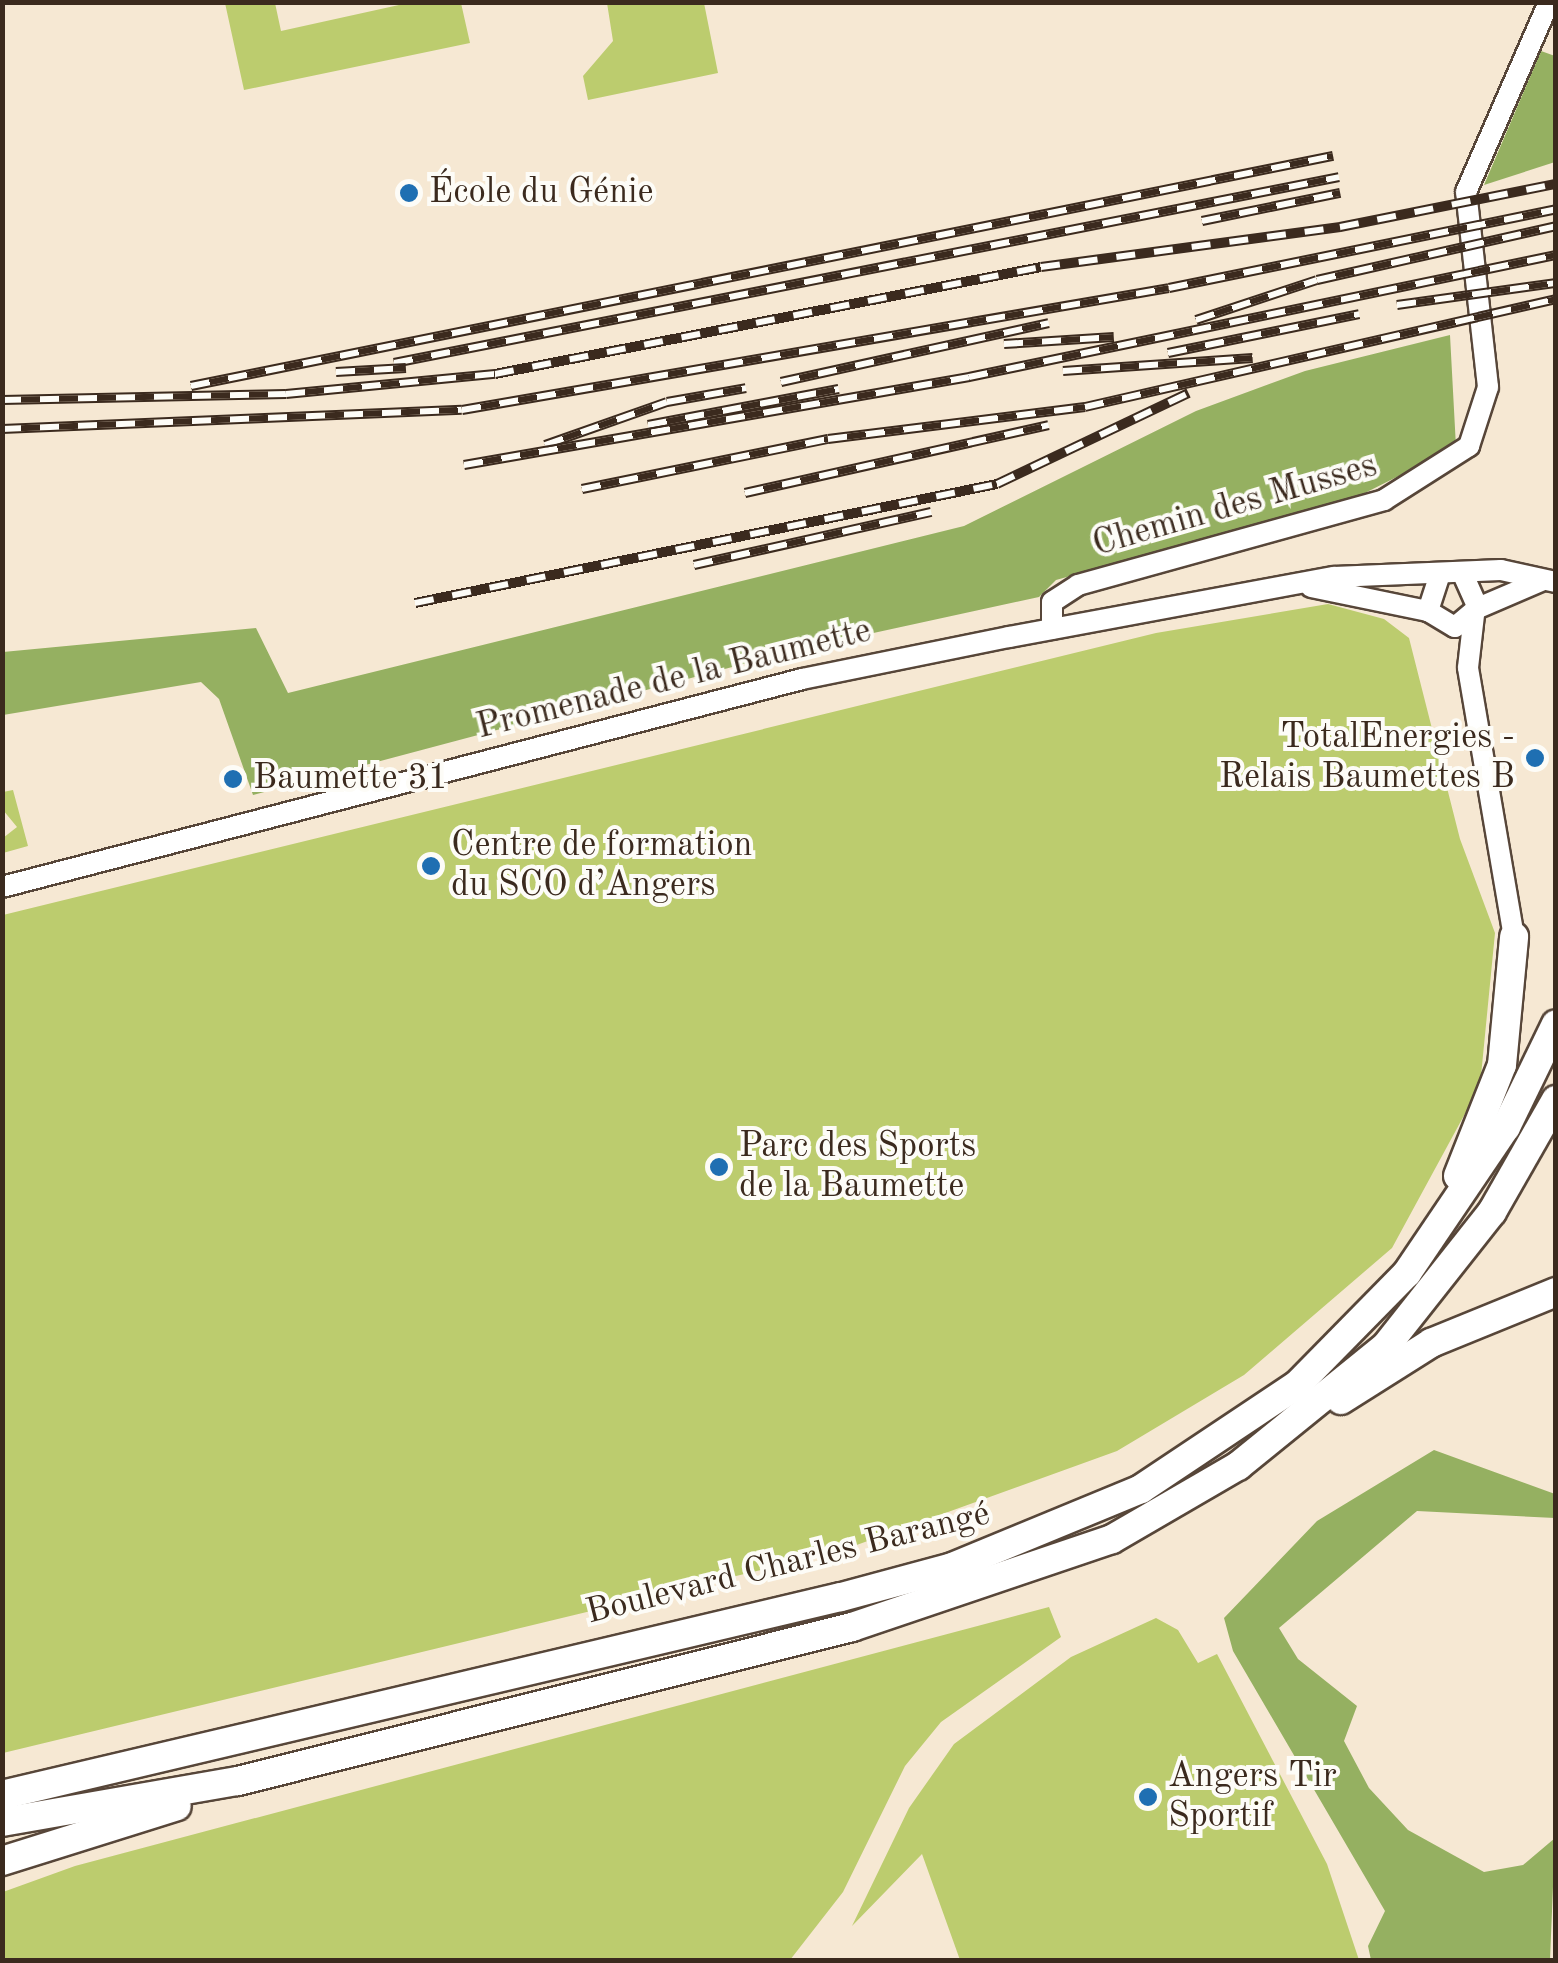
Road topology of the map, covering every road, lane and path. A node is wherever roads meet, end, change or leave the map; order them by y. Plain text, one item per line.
1 (1550, 2) edge
2 (1464, 576) junction
3 (1439, 577) junction
4 (1548, 581) edge
5 (1311, 587) junction
6 (1476, 612) junction
7 (1434, 618) junction
8 (1052, 629) junction
9 (1468, 668) junction
10 (2, 887) edge
11 (1514, 937) joint
12 (1556, 1024) edge
13 (1556, 1100) edge
14 (1450, 1215) junction
15 (1556, 1292) edge
16 (1325, 1403) junction
17 (238, 1781) junction
18 (2, 1795) edge
19 (2, 1822) edge
20 (2, 1861) edge

1 - 8 street, Chemin des Musses
2 - 3 street, Promenade de la Baumette
2 - 4 street, Promenade de la Baumette
2 - 6 street
3 - 5 street, Promenade de la Baumette
3 - 7 street
4 - 6 street, Promenade de la Baumette
5 - 7 street, Promenade de la Baumette
5 - 8 street, Promenade de la Baumette
6 - 7 street, Promenade de la Baumette
6 - 9 street
7 - 9 street
8 - 10 street, Promenade de la Baumette
9 - 11 street
11 - 14 highway
12 - 14 highway, Boulevard Charles Barangé
13 - 16 highway, Boulevard Charles Barangé
14 - 18 highway, Boulevard Charles Barangé
15 - 16 highway
16 - 17 highway, Boulevard Charles Barangé
17 - 19 highway, Boulevard Charles Barangé
17 - 20 highway

